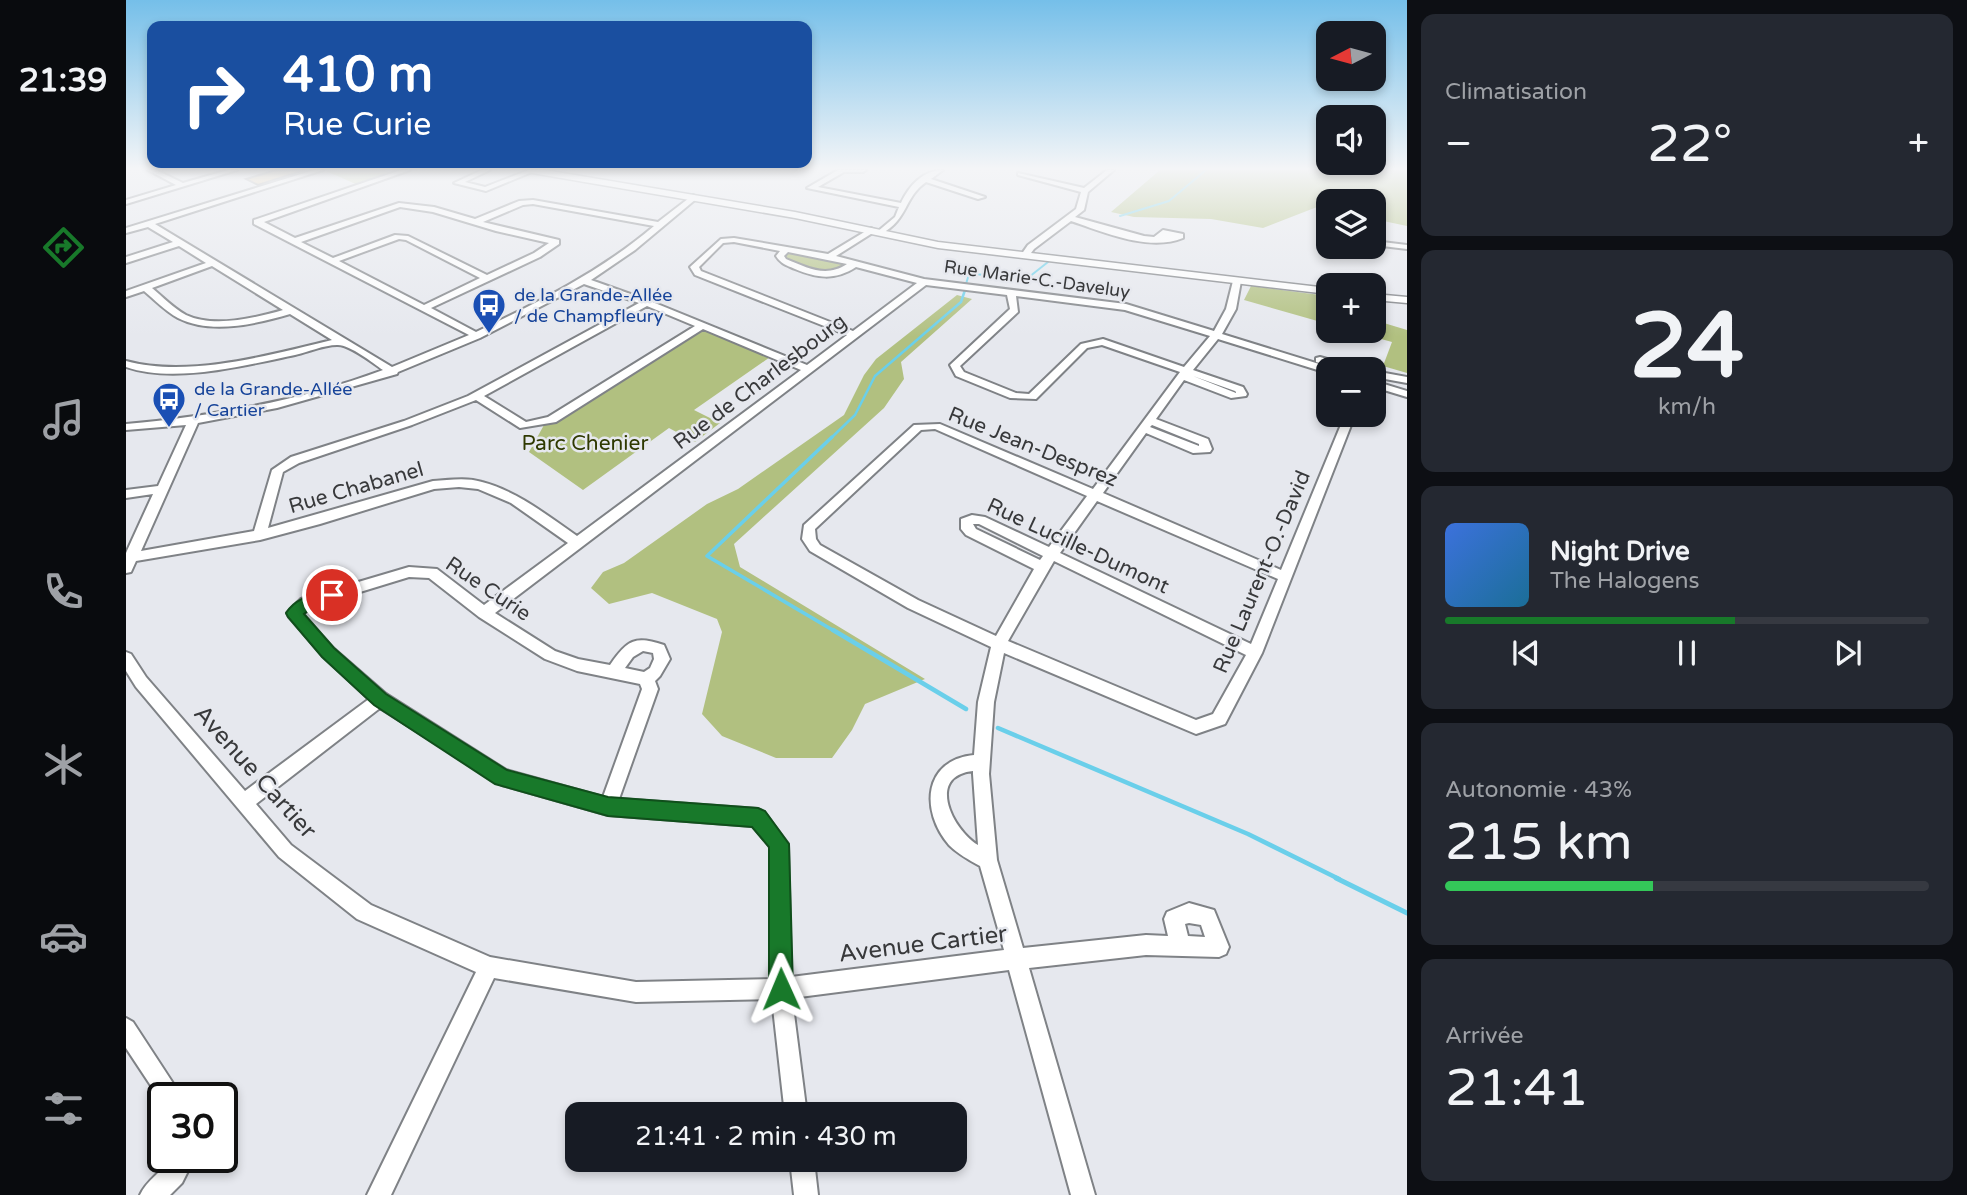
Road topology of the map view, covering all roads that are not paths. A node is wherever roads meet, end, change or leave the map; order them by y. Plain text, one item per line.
1 (143, 226) edge
2 (152, 226) edge
3 (264, 226) edge
4 (341, 226) edge
5 (491, 226) edge
6 (659, 226) edge
7 (848, 226) edge
8 (885, 226) edge
9 (1060, 226) edge
10 (1095, 226) edge
11 (126, 231) edge
12 (876, 231) junction
13 (1157, 238) dead end
14 (295, 242) junction
15 (180, 243) junction
16 (1386, 244) edge
17 (1407, 247) edge
18 (786, 249) junction
19 (1026, 256) junction
20 (829, 257) junction
21 (126, 260) edge
22 (332, 261) junction
23 (213, 263) junction
24 (855, 264) junction
25 (488, 279) junction
26 (584, 281) junction
27 (1237, 281) junction
28 (924, 282) junction
29 (145, 287) junction
30 (1316, 290) edge
31 (1011, 292) junction
32 (126, 294) edge
33 (1386, 298) edge
34 (1407, 300) edge
35 (647, 303) junction
36 (422, 309) junction
37 (291, 311) junction
38 (702, 326) junction
39 (1216, 334) junction
40 (477, 335) junction
41 (854, 335) junction
42 (340, 341) junction
43 (1265, 350) junction
44 (1316, 359) edge
45 (126, 364) edge
46 (1316, 366) edge
47 (808, 369) junction
48 (393, 372) junction
49 (1185, 373) junction
50 (1386, 376) edge
51 (1407, 380) edge
52 (1386, 388) edge
53 (1407, 394) edge
54 (477, 396) junction
55 (193, 421) junction
56 (126, 427) edge
57 (1345, 427) edge
58 (162, 489) junction
59 (1096, 493) junction
60 (126, 494) edge
61 (260, 535) junction
62 (578, 543) junction
63 (1046, 560) junction
64 (128, 562) edge
65 (1285, 577) junction
66 (484, 613) junction
67 (999, 644) junction
68 (1255, 653) junction
69 (126, 658) edge
70 (615, 671) junction
71 (646, 679) junction
72 (132, 682) edge
73 (380, 699) junction
74 (982, 762) junction
75 (243, 803) junction
76 (608, 807) junction
77 (988, 860) junction
78 (1180, 946) dead end
79 (1017, 959) junction
80 (489, 968) junction
81 (781, 989) junction
82 (126, 1029) edge
83 (161, 1082) edge
84 (794, 1102) edge
85 (803, 1172) edge
86 (175, 1173) edge
87 (152, 1195) edge
88 (379, 1195) edge
89 (806, 1195) edge
90 (1083, 1195) edge

1 - 11 street
2 - 15 street
3 - 14 street
4 - 14 street
5 - 25 street
6 - 26 street
7 - 12 main road
8 - 12 street
9 - 19 street
10 - 13 street
12 - 19 main road
12 - 20 street
14 - 22 street
15 - 21 street
15 - 23 street
16 - 17 street
18 - 20 street, Rue Marie-C.-Daveluy
18 - 24 street
18 - 41 street, Rue Marie-C.-Daveluy
19 - 27 main road
20 - 24 street, Rue Marie-C.-Daveluy
22 - 25 street
22 - 36 street
23 - 29 street
23 - 37 street
24 - 28 street, Rue Marie-C.-Daveluy
25 - 36 street
26 - 35 street
26 - 40 street
27 - 30 main road
27 - 39 street
28 - 31 street, Rue Marie-C.-Daveluy
28 - 41 street, Rue de Charlesbourg
29 - 32 street
29 - 37 street
31 - 39 street, Rue Marie-C.-Daveluy
31 - 49 street
33 - 34 main road
35 - 38 street
35 - 54 street
36 - 40 street
37 - 42 street
38 - 47 street
38 - 54 street
39 - 43 street, Rue Marie-C.-Daveluy
39 - 49 street
40 - 48 street
41 - 47 street, Rue de Charlesbourg
42 - 45 street
42 - 48 street
43 - 44 street, Rue Marie-C.-Daveluy
43 - 46 street, Rue Marie-C.-Daveluy
47 - 62 street, Rue de Charlesbourg
48 - 55 street
49 - 59 street
50 - 51 street
52 - 53 street
54 - 61 street
55 - 56 street
55 - 58 street
57 - 65 street, Rue Laurent-O.-David
58 - 60 street
58 - 64 street
59 - 63 street
59 - 65 street, Rue Jean-Desprez
59 - 67 street, Rue Jean-Desprez
61 - 62 street, Rue Chabanel
61 - 64 street, Rue Chabanel
62 - 66 street, Rue de Charlesbourg
63 - 63 street, Rue Lucille-Dumont
63 - 67 street
63 - 68 street, Rue Lucille-Dumont
65 - 68 street, Rue Laurent-O.-David
66 - 70 street, Rue Curie
66 - 73 street, Rue Curie
67 - 68 street, Rue Laurent-O.-David
67 - 74 street
69 - 72 street, Avenue Cartier
70 - 71 street, Rue Curie
70 - 71 street
71 - 76 street
72 - 75 street, Avenue Cartier
73 - 75 street
73 - 76 street, Rue Curie
74 - 77 street
74 - 77 street
75 - 80 street, Avenue Cartier
76 - 81 street, Rue Curie
77 - 79 street
78 - 79 street, Avenue Cartier
79 - 81 street, Avenue Cartier
79 - 90 street
80 - 81 street, Avenue Cartier
80 - 88 street
81 - 84 street, Rue Curie
82 - 83 street
85 - 89 street
86 - 87 street

